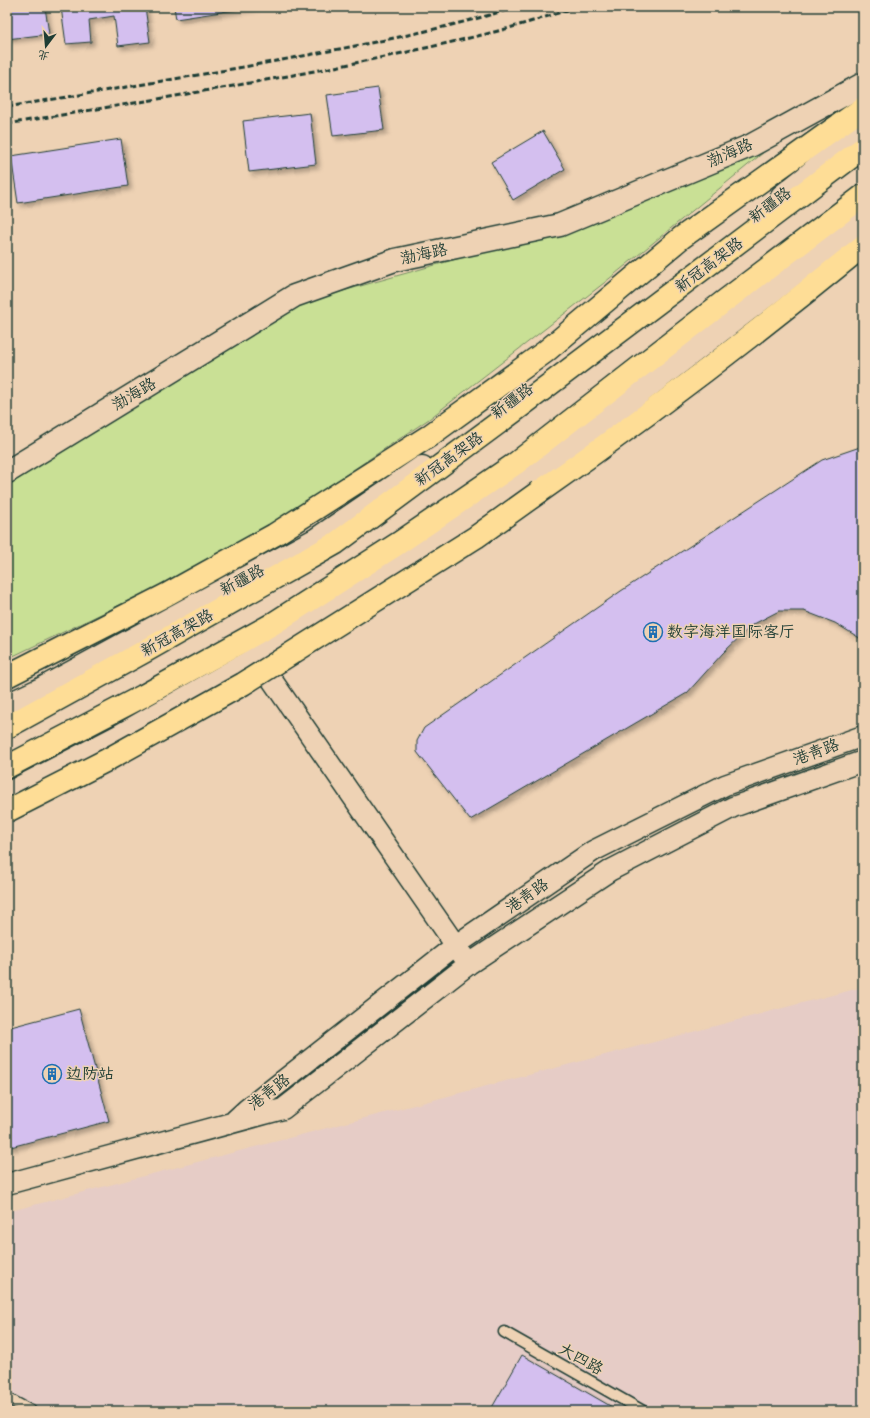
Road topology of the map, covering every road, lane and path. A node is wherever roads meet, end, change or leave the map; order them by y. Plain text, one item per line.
1 (863, 84) edge
2 (863, 108) edge
3 (863, 126) edge
4 (863, 148) edge
5 (863, 196) edge
6 (863, 219) edge
7 (863, 246) edge
8 (7, 472) edge
9 (256, 657) junction
10 (7, 676) edge
11 (7, 704) edge
12 (7, 727) edge
13 (863, 736) edge
14 (863, 761) edge
15 (7, 767) edge
16 (7, 794) edge
17 (7, 811) edge
18 (456, 945) junction
19 (469, 964) junction
20 (231, 1123) junction
21 (7, 1184) edge
22 (504, 1332) dead end
23 (7, 1398) edge
24 (31, 1411) edge
25 (643, 1411) edge

1 - 8 main road, 渤海路
2 - 10 highway
3 - 11 main road, 新疆路
4 - 12 highway, 新冠高架路
5 - 15 highway
6 - 9 main road
7 - 17 highway, bridge
9 - 16 main road
9 - 18 street
13 - 18 street, 港青路
14 - 19 street, 港青路
18 - 19 street
18 - 20 street, 港青路
19 - 20 street, 港青路
20 - 21 street, 港青路
22 - 25 lane, 大四路
23 - 24 lane

